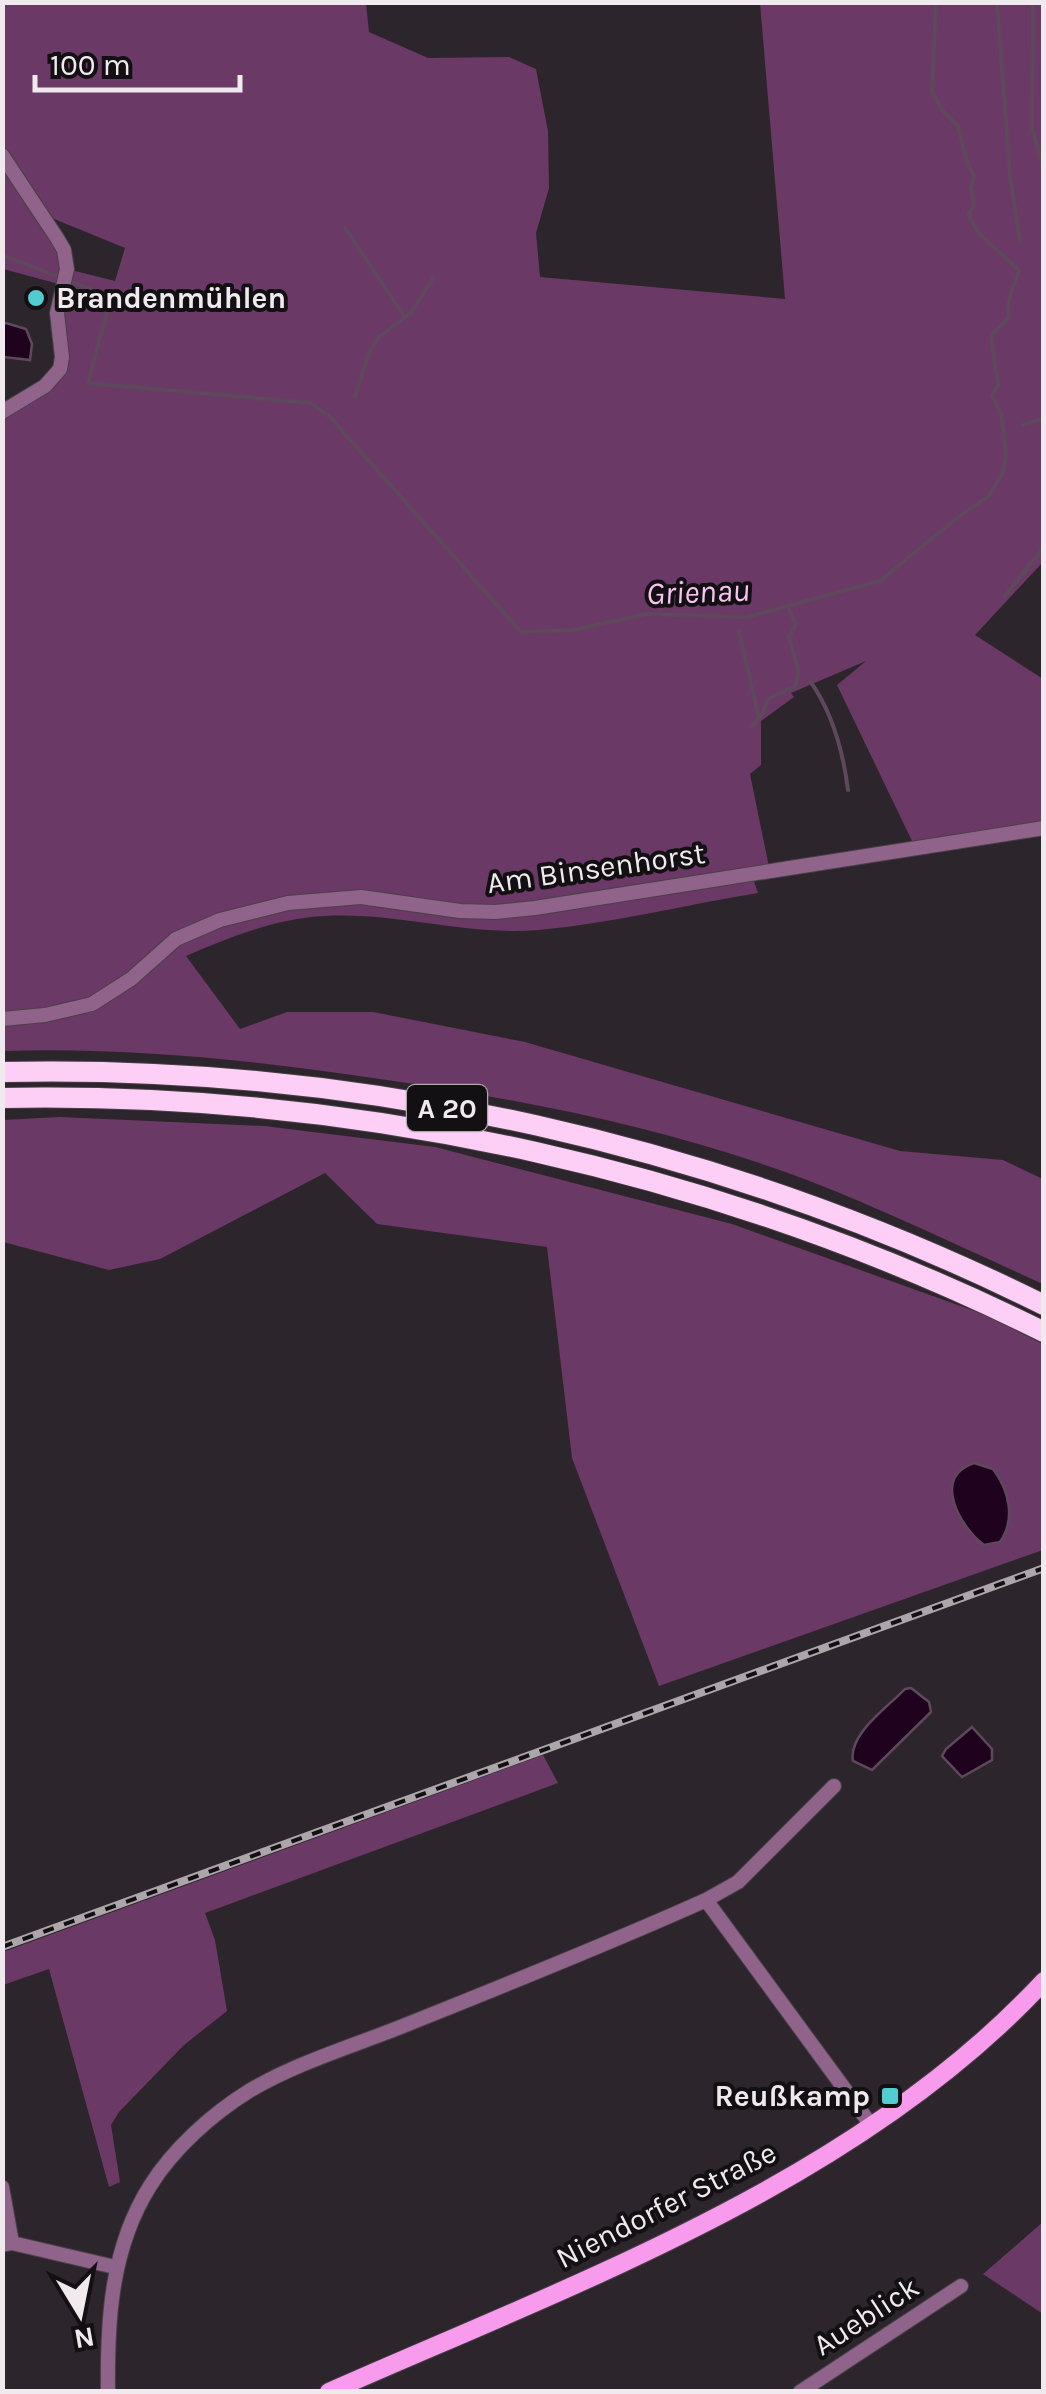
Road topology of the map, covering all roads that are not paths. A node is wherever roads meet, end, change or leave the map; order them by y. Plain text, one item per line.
1 (2, 155) edge
2 (2, 412) edge
3 (1044, 828) edge
4 (2, 1019) edge
5 (2, 1072) edge
6 (2, 1098) edge
7 (1044, 1305) edge
8 (1044, 1332) edge
9 (834, 1786) dead end
10 (706, 1900) junction
11 (1044, 1981) edge
12 (871, 2125) junction
13 (2, 2187) edge
14 (7, 2244) edge
15 (116, 2267) junction
16 (961, 2286) dead end
17 (108, 2392) edge
18 (329, 2392) edge
19 (800, 2392) edge

1 - 2 street
3 - 4 street, Am Binsenhorst
5 - 7 highway, A 20
6 - 8 highway, A 20
9 - 10 street
10 - 12 street
10 - 15 street
11 - 12 main road, Niendorfer Straße
12 - 18 main road, Niendorfer Straße
13 - 14 street
14 - 15 street
15 - 17 street
16 - 19 street, Aueblick

